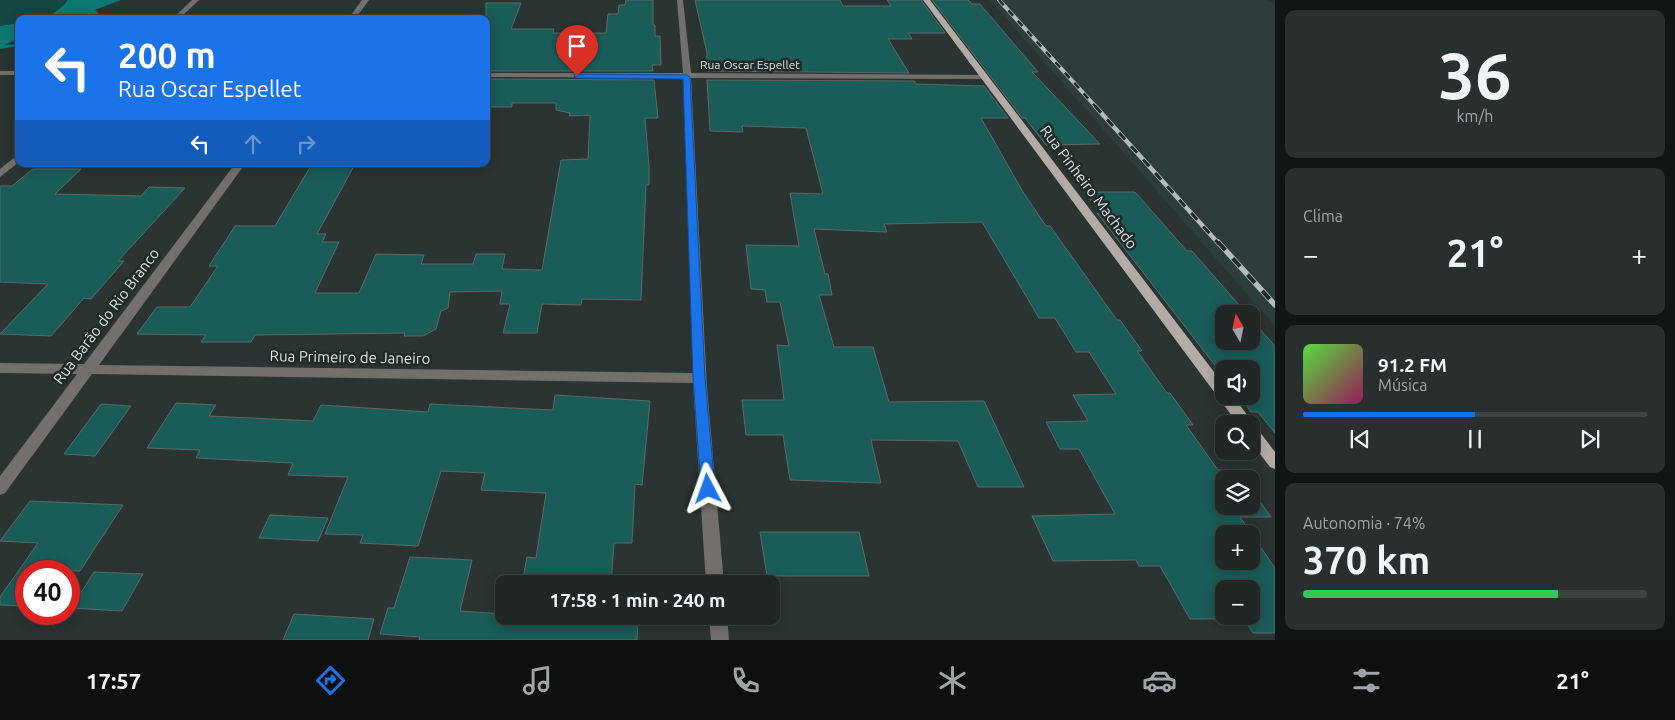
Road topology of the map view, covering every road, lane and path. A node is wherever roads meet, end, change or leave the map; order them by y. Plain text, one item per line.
1 (196, 0) edge
2 (366, 0) edge
3 (680, 0) edge
4 (926, 0) edge
5 (179, 15) edge
6 (354, 15) edge
7 (0, 73) edge
8 (15, 73) edge
9 (490, 75) edge
10 (687, 77) junction
11 (984, 77) junction
12 (15, 161) edge
13 (238, 167) edge
14 (0, 174) edge
15 (0, 368) edge
16 (86, 370) junction
17 (699, 378) junction
18 (1215, 384) edge
19 (1231, 405) edge
20 (1239, 415) edge
21 (1260, 443) edge
22 (1275, 463) edge
23 (0, 488) edge
24 (714, 575) edge
25 (719, 625) edge
26 (720, 640) edge

1 - 5 street
2 - 6 street
3 - 10 street
4 - 11 main road, Rua Pinheiro Machado
7 - 8 street
9 - 10 street, Rua Oscar Espellet
10 - 11 street, Rua Oscar Espellet
10 - 17 street
11 - 18 main road, Rua Pinheiro Machado
12 - 14 street
13 - 16 street, Rua Barão do Rio Branco
15 - 16 street, Rua Primeiro de Janeiro
16 - 17 street, Rua Primeiro de Janeiro
16 - 23 street, Rua Barão do Rio Branco
17 - 24 street
19 - 20 main road, Rua Pinheiro Machado
21 - 22 main road
25 - 26 street

